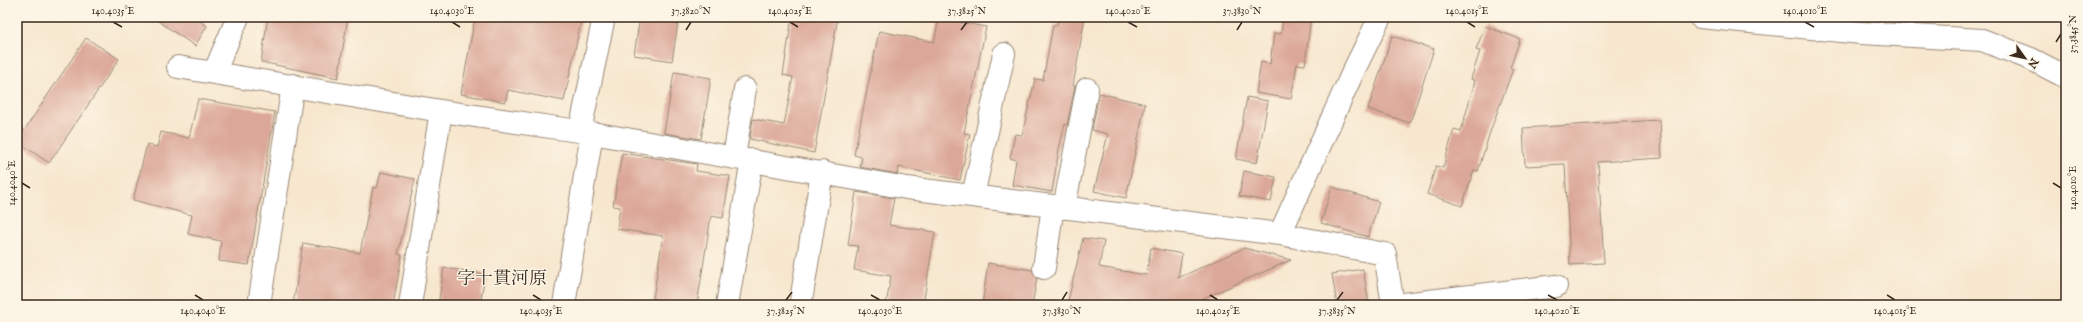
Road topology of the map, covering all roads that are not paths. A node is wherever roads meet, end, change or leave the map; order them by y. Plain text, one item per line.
1 (238, 17) edge
2 (604, 17) edge
3 (1380, 17) edge
4 (1700, 17) edge
5 (1004, 54) dead end
6 (178, 66) dead end
7 (214, 73) junction
8 (2066, 77) edge
9 (293, 85) junction
10 (745, 89) dead end
11 (1087, 89) dead end
12 (441, 111) junction
13 (586, 132) junction
14 (743, 159) junction
15 (822, 172) junction
16 (973, 196) junction
17 (1059, 207) junction
18 (1280, 234) junction
19 (1044, 268) dead end
20 (1556, 286) dead end
21 (801, 302) dead end
22 (259, 305) edge
23 (410, 305) edge
24 (564, 305) edge
25 (727, 305) edge
26 (1394, 305) edge

1 - 7 street
2 - 13 street
3 - 18 street
4 - 8 street
5 - 16 street
6 - 7 street
7 - 9 street
9 - 12 street
9 - 22 street
10 - 14 street
11 - 17 street
12 - 13 street
12 - 23 street
13 - 14 street
13 - 24 street
14 - 15 street
14 - 25 street
15 - 16 street
15 - 21 street
16 - 17 street
17 - 18 street
17 - 19 street
18 - 26 street
20 - 26 street

